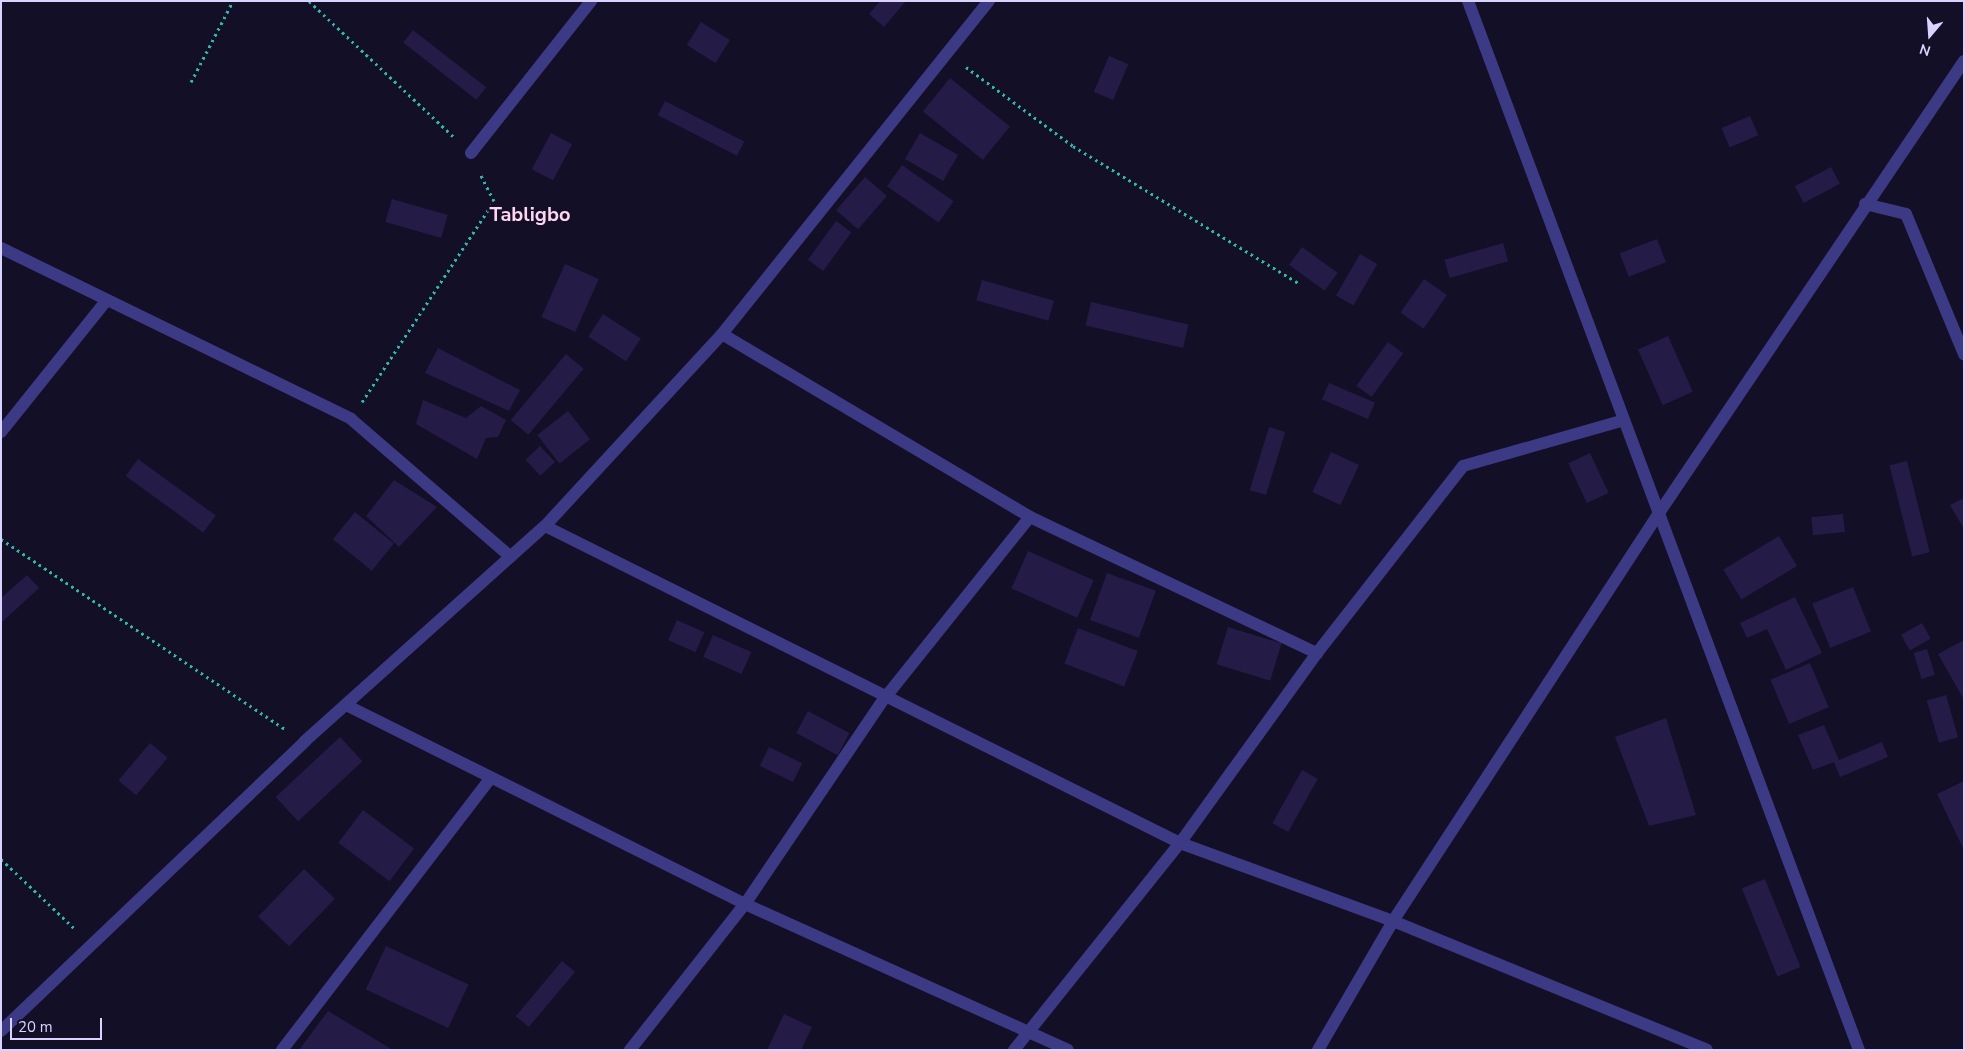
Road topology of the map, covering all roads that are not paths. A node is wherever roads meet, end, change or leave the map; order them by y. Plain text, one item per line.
1 (591, 1) edge
2 (989, 1) edge
3 (1468, 1) edge
4 (1964, 61) edge
5 (471, 153) road end
6 (1865, 204) junction
7 (1, 248) edge
8 (106, 301) junction
9 (722, 334) junction
10 (1964, 354) edge
11 (1624, 420) junction
12 (1, 432) edge
13 (1659, 513) junction
14 (1030, 517) junction
15 (545, 526) junction
16 (511, 557) junction
17 (1317, 653) junction
18 (884, 699) junction
19 (346, 704) junction
20 (491, 778) junction
21 (1180, 843) junction
22 (745, 904) junction
23 (1393, 921) junction
24 (1, 1031) edge
25 (1028, 1031) junction
26 (282, 1050) edge
27 (630, 1050) edge
28 (1014, 1050) edge
29 (1068, 1050) edge
30 (1318, 1050) edge
31 (1707, 1050) edge
32 (1859, 1050) edge

1 - 5 street
2 - 9 street
3 - 11 street
4 - 6 street
6 - 10 street
6 - 13 street
7 - 8 street
8 - 12 street
8 - 16 street
9 - 14 street
9 - 15 street
11 - 13 street
11 - 17 street
13 - 23 street
13 - 32 street
14 - 17 street
14 - 18 street
15 - 16 street
15 - 18 street
16 - 19 street
17 - 21 street
18 - 21 street
18 - 22 street
19 - 20 street
19 - 24 street
20 - 22 street
20 - 26 street
21 - 23 street
21 - 25 street
22 - 25 street
22 - 27 street
23 - 30 street
23 - 31 street
25 - 28 street
25 - 29 street

